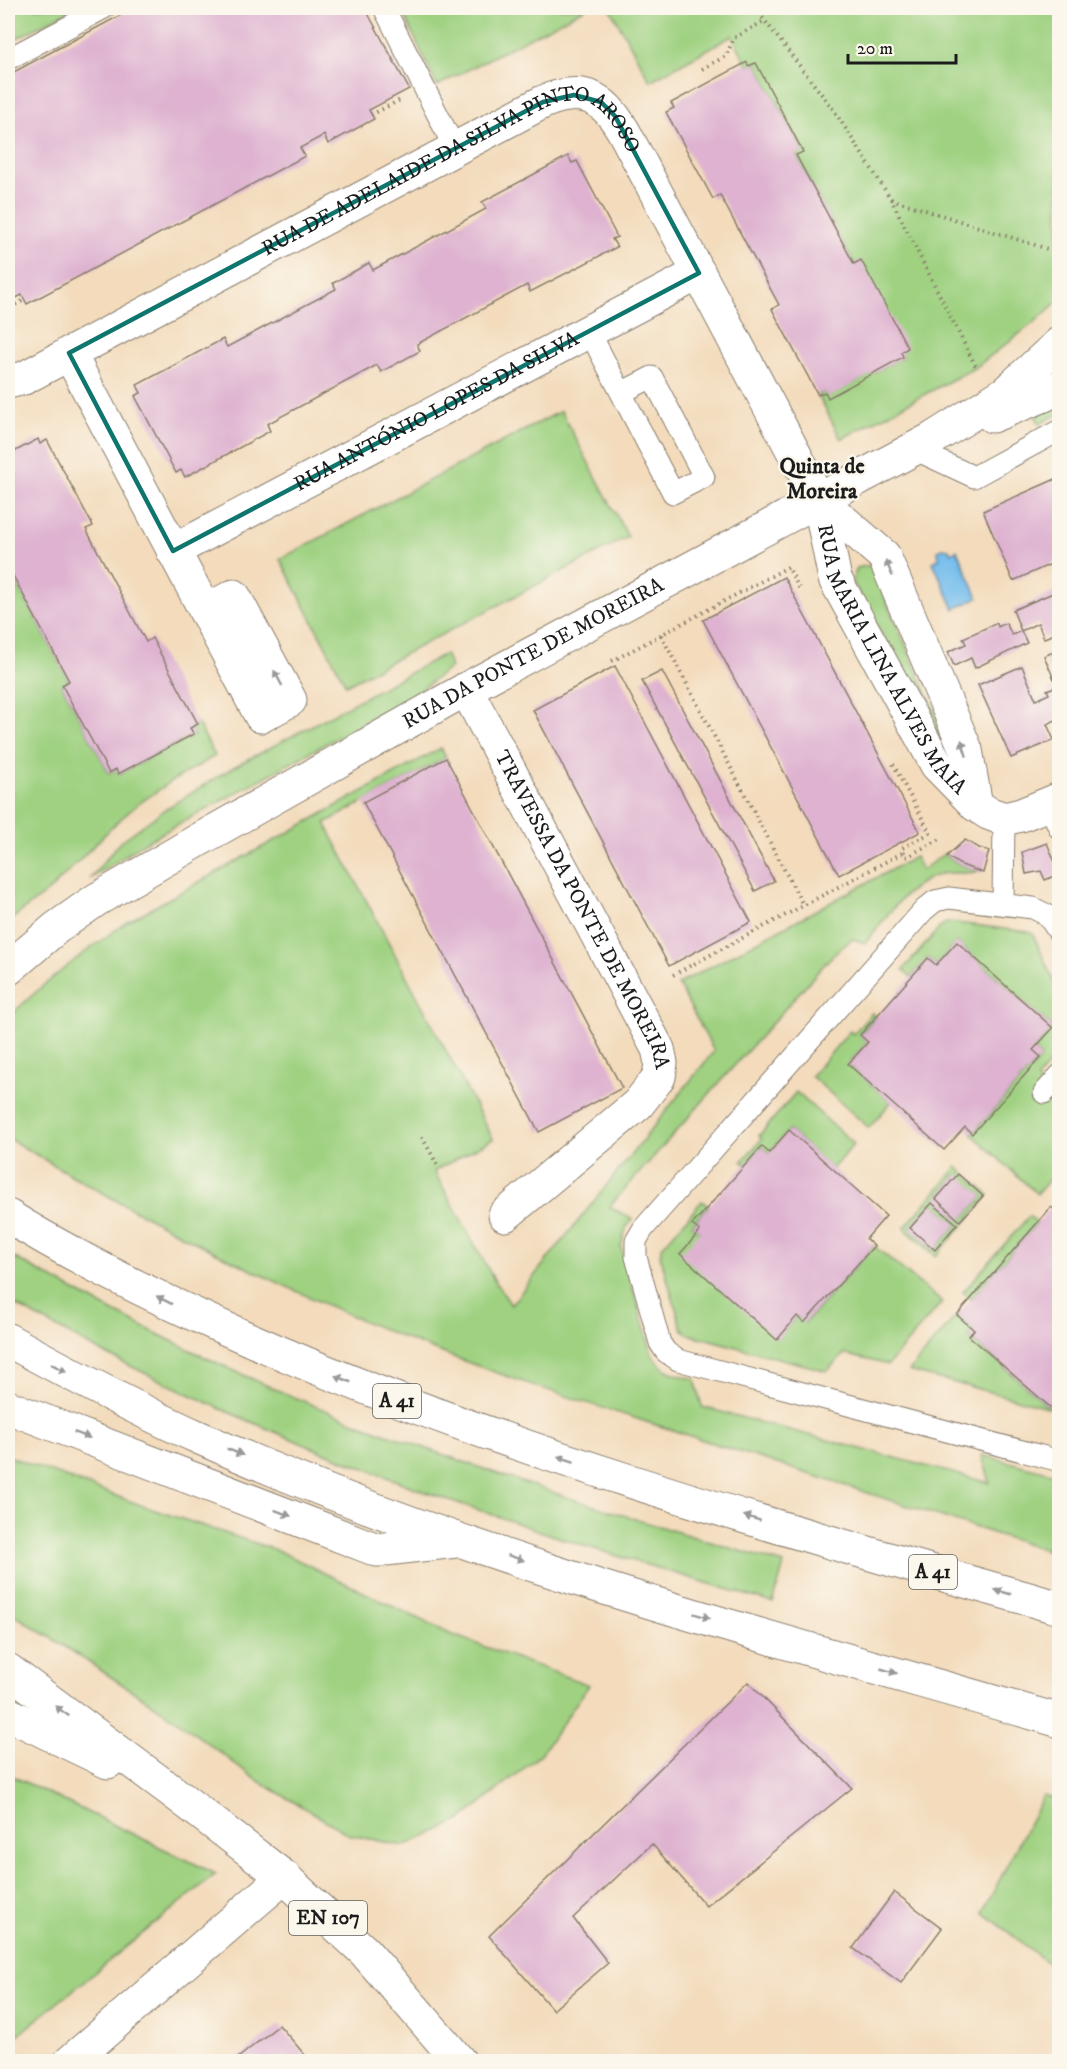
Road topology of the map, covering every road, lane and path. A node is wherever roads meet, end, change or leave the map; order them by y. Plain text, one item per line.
1 (104, 8) edge
2 (384, 8) edge
3 (755, 8) edge
4 (766, 20) junction
5 (8, 59) edge
6 (702, 69) dead end
7 (401, 99) dead end
8 (371, 115) dead end
9 (455, 148) junction
10 (891, 199) junction
11 (1059, 253) edge
12 (699, 273) junction
13 (8, 296) edge
14 (25, 300) dead end
15 (589, 331) junction
16 (1059, 343) edge
17 (69, 353) junction
18 (976, 367) dead end
19 (8, 382) edge
20 (1059, 387) edge
21 (621, 393) junction
22 (1059, 430) edge
23 (923, 444) junction
24 (819, 500) junction
25 (173, 551) junction
26 (804, 598) dead end
27 (205, 611) dead end
28 (661, 635) junction
29 (612, 661) dead end
30 (466, 689) junction
31 (892, 762) dead end
32 (1056, 811) edge
33 (990, 812) junction
34 (942, 838) dead end
35 (904, 852) junction
36 (1003, 904) junction
37 (803, 906) junction
38 (1059, 934) edge
39 (8, 969) edge
40 (673, 975) dead end
41 (1059, 1075) edge
42 (1044, 1093) dead end
43 (422, 1137) dead end
44 (439, 1168) dead end
45 (505, 1215) dead end
46 (8, 1216) edge
47 (8, 1340) edge
48 (8, 1407) edge
49 (1059, 1461) edge
50 (460, 1540) junction
51 (1059, 1608) edge
52 (8, 1670) edge
53 (8, 1714) edge
54 (1059, 1721) edge
55 (177, 1795) junction
56 (284, 1877) junction
57 (70, 2061) edge
58 (460, 2061) edge

1 - 5 lane
2 - 9 lane
3 - 4 path
4 - 6 path
4 - 10 path
7 - 8 path
9 - 12 main road, RUA DE ADELAIDE DA SILVA PINTO AROSO
9 - 17 main road, RUA DE ADELAIDE DA SILVA PINTO AROSO
10 - 11 path
10 - 18 path
12 - 15 main road, RUA ANTÓNIO LOPES DA SILVA
12 - 24 main road, RUA DE ADELAIDE DA SILVA PINTO AROSO
13 - 14 path
15 - 21 lane
15 - 25 main road, RUA ANTÓNIO LOPES DA SILVA
16 - 23 main road, RUA DA PONTE DE MOREIRA
17 - 19 main road, RUA DE ADELAIDE DA SILVA PINTO AROSO
17 - 25 main road
20 - 23 main road
21 - 21 lane
22 - 23 lane
23 - 24 main road, RUA DA PONTE DE MOREIRA
24 - 30 main road, RUA DA PONTE DE MOREIRA
33 -> 24 main road, RUA MARIA LINA ALVES MAIA
24 - 33 main road, RUA MARIA LINA ALVES MAIA
25 - 27 main road
26 - 28 path
28 - 29 path
28 - 37 path
30 - 39 main road, RUA DA PONTE DE MOREIRA
30 - 45 main road, TRAVESSA DA PONTE DE MOREIRA
31 - 35 path
32 - 33 main road
33 - 36 lane
34 - 35 path
35 - 37 path
36 - 38 lane
36 - 49 lane
37 - 40 path
41 - 42 lane
43 - 44 path
51 -> 46 main road, A 41
47 -> 50 main road
48 -> 50 main road
50 -> 54 main road
55 -> 52 main road, EN 107
53 - 55 main road, EN 107
55 - 56 main road, EN 107
56 - 57 main road
56 - 58 main road, EN 107

